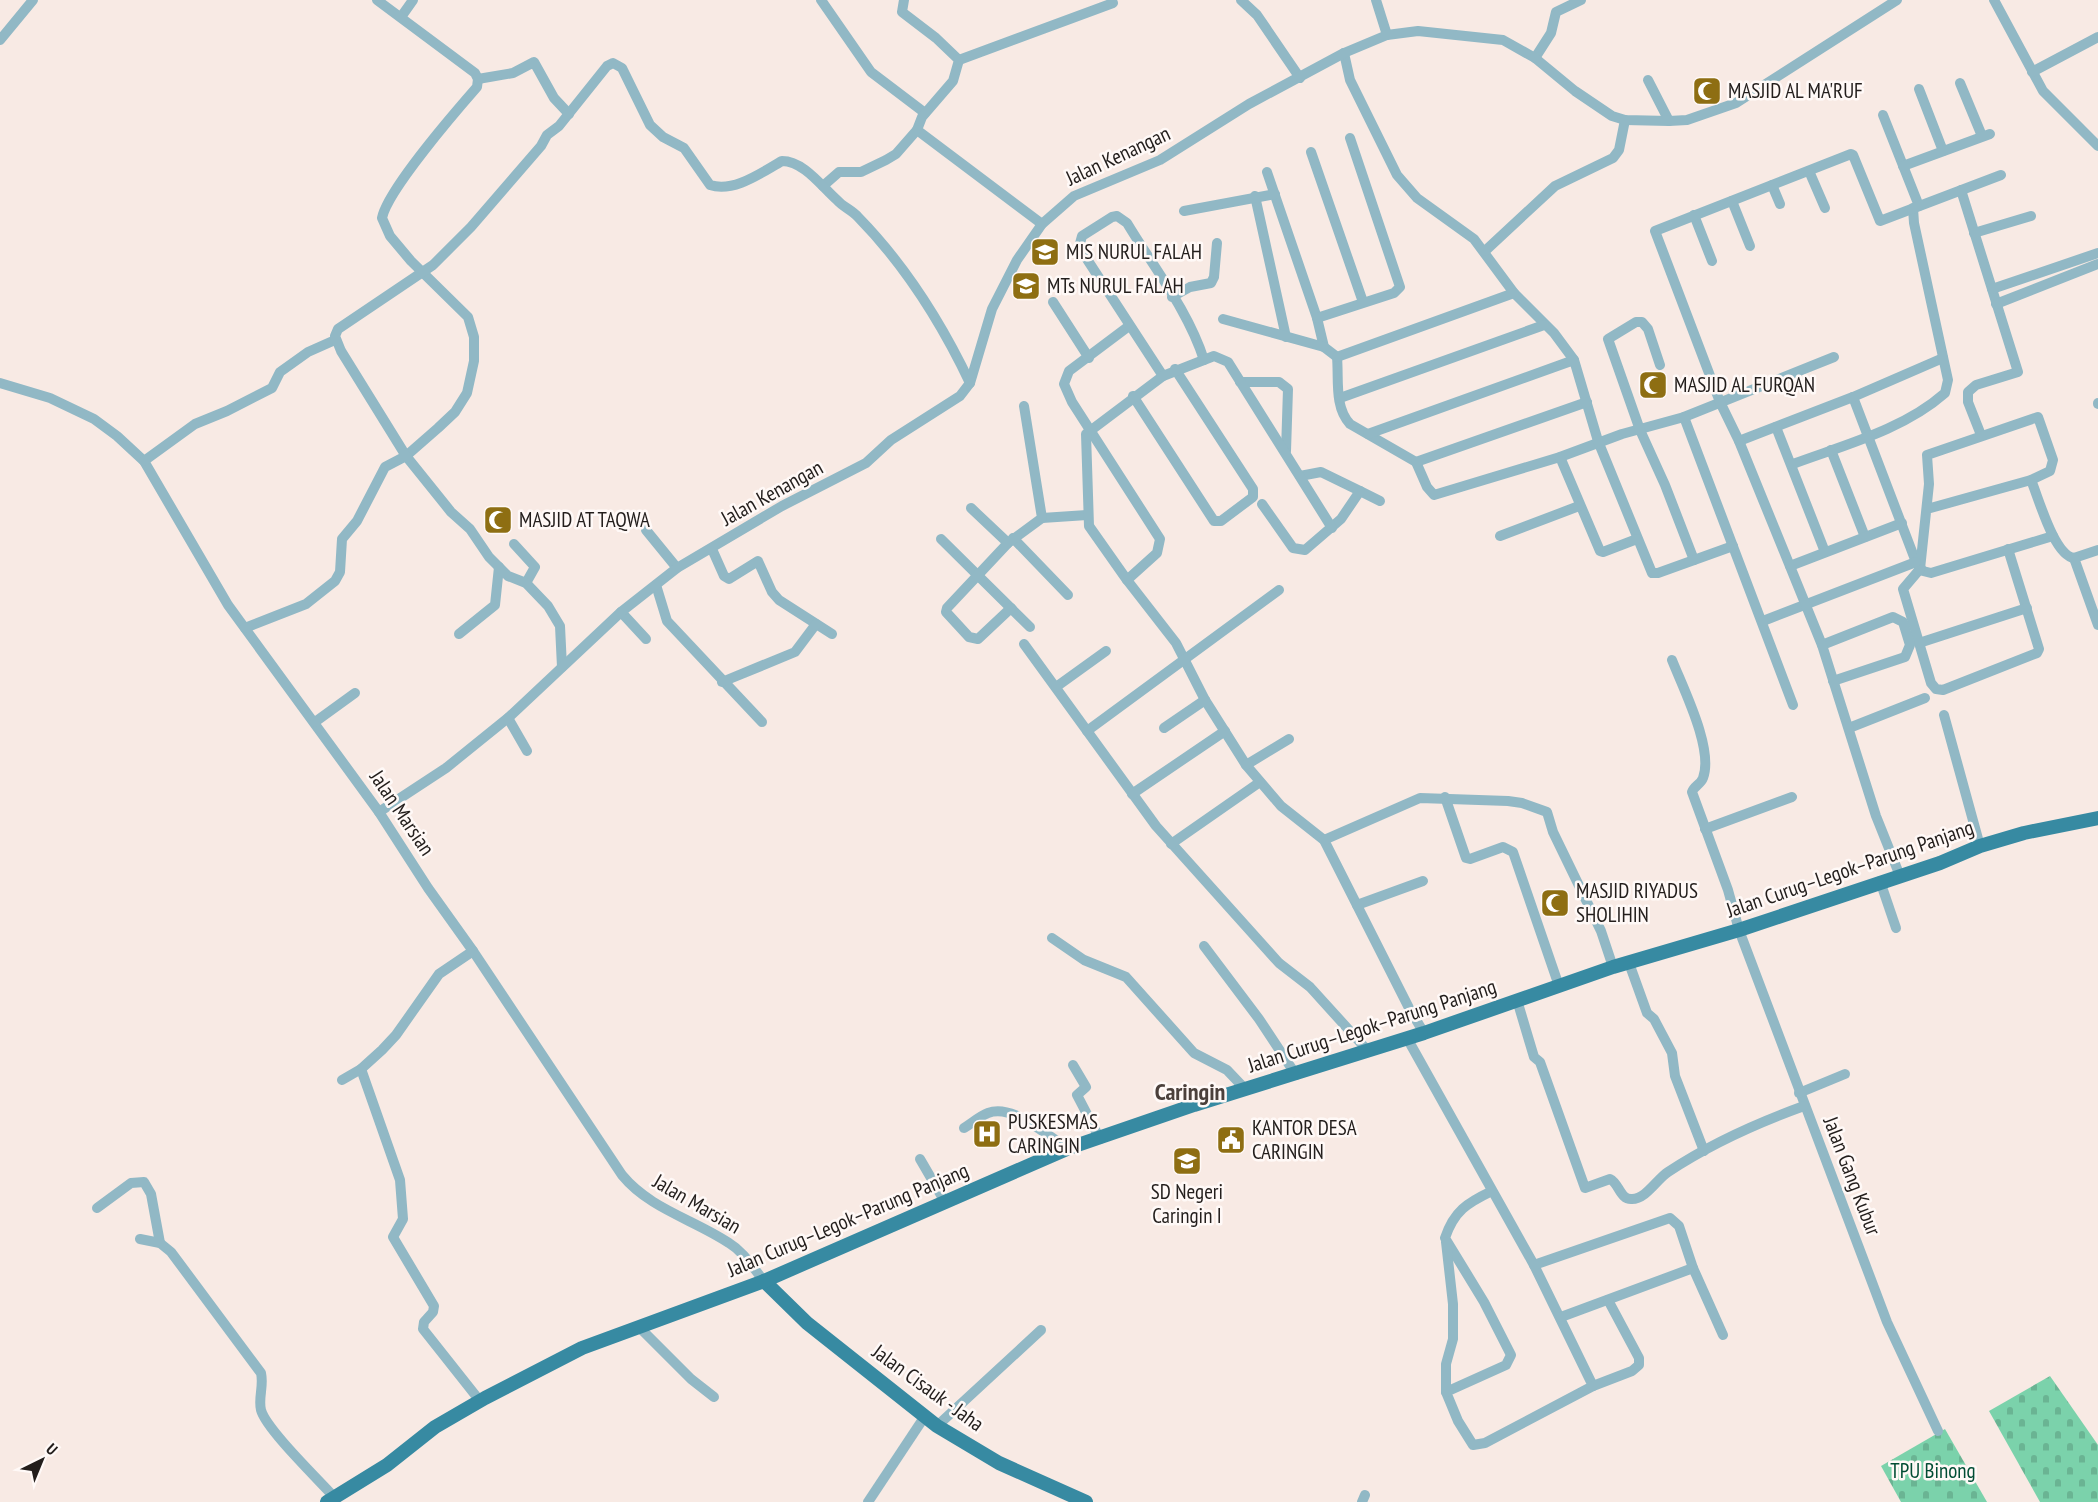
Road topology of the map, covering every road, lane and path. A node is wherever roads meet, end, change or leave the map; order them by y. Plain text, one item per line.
1 (33, 0) edge
2 (377, 0) edge
3 (413, 0) edge
4 (821, 0) edge
5 (904, 0) edge
6 (1241, 0) edge
7 (1376, 0) edge
8 (1581, 0) edge
9 (1897, 0) edge
10 (1994, 0) edge
11 (1113, 3) dead end
12 (401, 18) junction
13 (1387, 35) junction
14 (2098, 37) edge
15 (0, 40) edge
16 (1344, 53) junction
17 (1535, 58) junction
18 (959, 60) junction
19 (2032, 72) junction
20 (1300, 78) junction
21 (478, 79) junction
22 (1648, 80) dead end
23 (1960, 83) dead end
24 (1919, 88) dead end
25 (925, 113) junction
26 (569, 114) junction
27 (1883, 115) dead end
28 (1625, 120) junction
29 (1669, 121) junction
30 (917, 130) junction
31 (1350, 138) dead end
32 (2098, 146) edge
33 (1942, 151) junction
34 (1311, 152) dead end
35 (1903, 166) junction
36 (1809, 171) junction
37 (1267, 172) dead end
38 (2001, 175) dead end
39 (1772, 185) junction
40 (823, 186) junction
41 (1961, 190) junction
42 (1275, 194) junction
43 (1255, 196) junction
44 (1732, 201) junction
45 (1780, 204) dead end
46 (1916, 207) junction
47 (1825, 208) dead end
48 (1184, 211) dead end
49 (1694, 215) junction
50 (2031, 216) dead end
51 (1042, 224) junction
52 (1974, 233) junction
53 (1217, 243) dead end
54 (1750, 246) dead end
55 (1485, 251) junction
56 (2098, 253) edge
57 (1712, 261) dead end
58 (2098, 264) edge
59 (421, 271) junction
60 (1514, 293) junction
61 (1994, 296) junction
62 (1172, 297) junction
63 (1053, 302) dead end
64 (1363, 302) junction
65 (1317, 318) junction
66 (1223, 319) dead end
67 (1544, 325) junction
68 (1129, 326) junction
69 (1286, 337) junction
70 (335, 340) junction
71 (1324, 347) junction
72 (1337, 357) junction
73 (1834, 357) dead end
74 (1089, 358) junction
75 (1943, 358) junction
76 (1204, 360) junction
77 (1574, 360) junction
78 (1660, 365) dead end
79 (1175, 369) junction
80 (1163, 376) junction
81 (1240, 382) junction
82 (0, 383) edge
83 (970, 383) junction
84 (1133, 396) junction
85 (1853, 397) junction
86 (1340, 398) junction
87 (1587, 402) junction
88 (1720, 402) junction
89 (1024, 406) dead end
90 (1684, 417) junction
91 (1776, 426) junction
92 (1090, 429) junction
93 (1640, 430) junction
94 (1368, 434) junction
95 (1981, 435) junction
96 (1869, 436) junction
97 (1598, 441) junction
98 (1739, 441) junction
99 (1832, 450) junction
100 (1286, 451) junction
101 (406, 456) junction
102 (1560, 457) junction
103 (144, 461) junction
104 (1416, 462) junction
105 (1793, 464) junction
106 (1300, 476) junction
107 (2031, 480) junction
108 (1360, 491) junction
109 (1380, 501) dead end
110 (1262, 504) dead end
111 (1580, 506) junction
112 (971, 508) dead end
113 (1927, 509) junction
114 (1087, 515) junction
115 (1042, 518) junction
116 (1902, 523) junction
117 (1332, 528) junction
118 (646, 530) dead end
119 (2053, 536) junction
120 (1500, 537) dead end
121 (1864, 537) junction
122 (941, 539) dead end
123 (1637, 539) junction
124 (1010, 541) junction
125 (514, 544) dead end
126 (1732, 546) junction
127 (712, 549) junction
128 (2008, 549) junction
129 (2098, 550) edge
130 (1825, 552) junction
131 (2074, 558) junction
132 (1694, 560) junction
133 (1790, 566) junction
134 (1918, 566) junction
135 (499, 567) junction
136 (677, 568) junction
137 (978, 573) junction
138 (1127, 580) junction
139 (526, 583) junction
140 (656, 585) junction
141 (1279, 590) dead end
142 (1068, 595) dead end
143 (1806, 605) junction
144 (1011, 608) junction
145 (2027, 608) junction
146 (621, 612) junction
147 (1763, 621) junction
148 (816, 624) junction
149 (2098, 625) edge
150 (1030, 627) dead end
151 (244, 628) junction
152 (459, 634) dead end
153 (832, 634) dead end
154 (646, 639) dead end
155 (1919, 643) junction
156 (1024, 644) dead end
157 (1822, 645) junction
158 (1106, 651) dead end
159 (1185, 660) junction
160 (1672, 660) dead end
161 (562, 667) junction
162 (1833, 681) junction
163 (722, 682) junction
164 (1056, 687) junction
165 (356, 693) dead end
166 (1925, 698) dead end
167 (1205, 700) junction
168 (1793, 705) dead end
169 (1944, 715) dead end
170 (508, 718) junction
171 (315, 722) junction
172 (762, 722) dead end
173 (1164, 728) dead end
174 (1849, 728) junction
175 (1087, 731) junction
176 (1225, 731) junction
177 (1289, 738) dead end
178 (527, 751) dead end
179 (1246, 765) junction
180 (1260, 782) junction
181 (1132, 794) junction
182 (1445, 797) junction
183 (1792, 797) dead end
184 (380, 812) junction
185 (2098, 818) edge
186 (1705, 829) junction
187 (1324, 840) junction
188 (1172, 844) junction
189 (1980, 846) junction
190 (1900, 876) junction
191 (1423, 881) dead end
192 (1880, 882) junction
193 (1357, 905) junction
194 (1896, 928) dead end
195 (1739, 930) junction
196 (1052, 938) dead end
197 (1204, 946) dead end
198 (473, 951) junction
199 (1629, 963) junction
200 (1613, 967) junction
201 (1559, 986) junction
202 (1517, 1000) junction
203 (1424, 1033) junction
204 (1407, 1038) junction
205 (1368, 1051) junction
206 (1072, 1065) dead end
207 (361, 1069) junction
208 (1845, 1074) dead end
209 (1296, 1075) junction
210 (342, 1080) dead end
211 (1246, 1090) junction
212 (1799, 1093) junction
213 (1804, 1106) junction
214 (964, 1128) dead end
215 (1101, 1139) junction
216 (1069, 1148) junction
217 (1704, 1151) junction
218 (920, 1159) dead end
219 (1492, 1191) junction
220 (945, 1202) junction
221 (97, 1208) dead end
222 (1445, 1238) junction
223 (140, 1239) dead end
224 (159, 1243) junction
225 (1534, 1264) junction
226 (1693, 1268) junction
227 (764, 1281) junction
228 (1608, 1300) junction
229 (1561, 1317) junction
230 (638, 1326) junction
231 (1041, 1330) dead end
232 (1722, 1335) dead end
233 (1593, 1386) junction
234 (1446, 1392) junction
235 (714, 1397) dead end
236 (480, 1401) junction
237 (925, 1416) junction
238 (937, 1426) junction
239 (1938, 1431) dead end
240 (331, 1500) edge
241 (868, 1502) edge
242 (1086, 1502) edge

1 - 15 street
2 - 12 street
3 - 12 street
4 - 25 street
5 - 18 street
6 - 20 street
7 - 13 street
8 - 17 street
9 - 29 street, Jalan Kenangan
10 - 19 street
11 - 18 street
12 - 21 street
13 - 16 street, Jalan Kenangan
13 - 17 street, Jalan Kenangan
14 - 19 street
16 - 20 street, Jalan Kenangan
16 - 55 street
17 - 28 street, Jalan Kenangan
18 - 25 street
19 - 32 street
20 - 51 street, Jalan Kenangan
21 - 26 street
21 - 59 street
22 - 29 street
23 - 33 street
24 - 33 street
25 - 30 street
26 - 40 street
26 - 59 street
27 - 35 street
28 - 29 street, Jalan Kenangan
28 - 55 street
30 - 40 street
30 - 51 street
31 - 64 street
33 - 35 street
34 - 64 street
35 - 46 street
36 - 39 street
36 - 46 street
36 - 47 street
37 - 42 street
38 - 41 street
39 - 44 street
39 - 45 street
40 - 83 street
41 - 46 street
41 - 52 street
42 - 43 street
42 - 65 street
43 - 48 street
43 - 69 street
44 - 49 street
44 - 54 street
46 - 75 street
49 - 57 street
49 - 88 street
50 - 52 street
51 - 83 street, Jalan Kenangan
52 - 61 street
53 - 62 street
55 - 60 street
56 - 61 street
58 - 61 street
59 - 70 street
59 - 101 street
60 - 67 street
60 - 72 street
61 - 95 street
62 - 68 street
62 - 76 street
63 - 74 street
64 - 65 street
65 - 71 street
66 - 69 street
67 - 77 street
67 - 86 street
68 - 74 street
68 - 80 street
69 - 71 street
70 - 101 street
70 - 103 street
71 - 72 street
72 - 86 street
73 - 88 street
74 - 92 street
75 - 85 street
75 - 96 street
76 - 79 street
76 - 81 street
77 - 87 street
77 - 94 street
78 - 93 street
79 - 80 street
79 - 84 street
80 - 84 street
81 - 100 street
81 - 100 street
82 - 103 street, Jalan Marsian
83 - 127 street, Jalan Kenangan
84 - 92 street
85 - 91 street
85 - 96 street
86 - 94 street
87 - 97 street
87 - 104 street
88 - 90 street
88 - 98 street
89 - 115 street
90 - 93 street
90 - 126 street
91 - 98 street
91 - 105 street
92 - 114 street
92 - 138 street
93 - 97 street
93 - 132 street
94 - 104 street
95 - 107 street
95 - 113 street
96 - 99 street
96 - 116 street
97 - 102 street
97 - 123 street
98 - 133 street
99 - 105 street
99 - 121 street
100 - 106 street
101 - 135 street
101 - 151 street
102 - 104 street
102 - 111 street
103 - 151 street, Jalan Marsian
105 - 130 street
106 - 108 street
106 - 117 street
107 - 113 street
107 - 119 street
108 - 109 street
108 - 117 street
110 - 117 street
111 - 120 street
111 - 123 street
112 - 124 street
113 - 134 street
114 - 115 street
114 - 138 street
115 - 124 street
116 - 121 street
116 - 134 street
118 - 136 street
119 - 128 street
119 - 131 street
121 - 130 street
122 - 137 street
123 - 132 street
124 - 137 street
124 - 142 street
125 - 139 street
126 - 132 street
126 - 147 street
127 - 136 street, Jalan Kenangan
127 - 148 street
128 - 134 street
128 - 145 street
129 - 131 street
130 - 133 street
131 - 149 street
133 - 143 street
134 - 143 street
134 - 155 street
135 - 139 street
135 - 152 street
136 - 140 street, Jalan Kenangan
137 - 144 street
137 - 144 street
138 - 159 street
139 - 161 street
140 - 146 street, Jalan Kenangan
140 - 163 street
141 - 159 street
143 - 147 street
143 - 157 street
144 - 150 street
145 - 155 street
145 - 155 street
146 - 154 street
146 - 161 street, Jalan Kenangan
147 - 168 street
148 - 153 street
148 - 163 street
151 - 171 street, Jalan Marsian
156 - 164 street
157 - 162 street
157 - 162 street
158 - 164 street
159 - 167 street
159 - 175 street
160 - 186 street, Jalan Gang Kubur
161 - 170 street, Jalan Kenangan
162 - 174 street
163 - 172 street
164 - 175 street
165 - 171 street
166 - 174 street
167 - 173 street
167 - 176 street
169 - 189 street
170 - 178 street
170 - 184 street, Jalan Kenangan
171 - 184 street, Jalan Marsian
174 - 190 street
175 - 181 street
176 - 179 street
176 - 181 street
177 - 179 street
179 - 180 street
180 - 187 street
180 - 188 street
181 - 188 street
182 - 187 street
182 - 200 street
182 - 201 street
183 - 186 street
184 - 198 street, Jalan Marsian
185 - 189 main road, Jalan Curug–Legok–Parung Panjang
186 - 195 street, Jalan Gang Kubur
187 - 193 street
188 - 205 street
189 - 190 main road, Jalan Curug–Legok–Parung Panjang
190 - 192 main road, Jalan Curug–Legok–Parung Panjang
191 - 193 street
192 - 194 street
192 - 195 main road, Jalan Curug–Legok–Parung Panjang
193 - 203 street
195 - 199 main road, Jalan Curug–Legok–Parung Panjang
195 - 212 street, Jalan Gang Kubur
196 - 211 street
197 - 209 street
198 - 207 street
198 - 227 street, Jalan Marsian
199 - 200 main road, Jalan Curug–Legok–Parung Panjang
199 - 217 street
200 - 201 main road, Jalan Curug–Legok–Parung Panjang
201 - 202 main road, Jalan Curug–Legok–Parung Panjang
202 - 203 main road, Jalan Curug–Legok–Parung Panjang
202 - 217 street
203 - 204 main road, Jalan Curug–Legok–Parung Panjang
204 - 205 main road, Jalan Curug–Legok–Parung Panjang
204 - 219 street
205 - 209 main road, Jalan Curug–Legok–Parung Panjang
206 - 215 street
207 - 210 street
207 - 236 street
208 - 212 street
209 - 211 main road, Jalan Curug–Legok–Parung Panjang
211 - 215 main road, Jalan Curug–Legok–Parung Panjang
212 - 213 street, Jalan Gang Kubur
213 - 217 street
213 - 239 street, Jalan Gang Kubur
214 - 216 street
215 - 216 main road, Jalan Curug–Legok–Parung Panjang
216 - 220 main road, Jalan Curug–Legok–Parung Panjang
218 - 220 street
219 - 222 street
219 - 225 street
220 - 227 main road, Jalan Curug–Legok–Parung Panjang
221 - 224 street
222 - 234 street
222 - 234 street
223 - 224 street
224 - 240 street
225 - 226 street
225 - 229 street
226 - 228 street
226 - 232 street
227 - 230 main road, Jalan Curug–Legok–Parung Panjang
227 - 237 main road, Jalan Cisauk - Jaha
228 - 229 street
228 - 233 street
229 - 233 street
230 - 235 street
230 - 236 main road, Jalan Curug–Legok–Parung Panjang
231 - 238 street
233 - 234 street
236 - 240 main road, Jalan Curug–Legok–Parung Panjang
237 - 238 main road, Jalan Cisauk - Jaha
237 - 241 street
238 - 242 main road, Jalan Cisauk - Jaha

